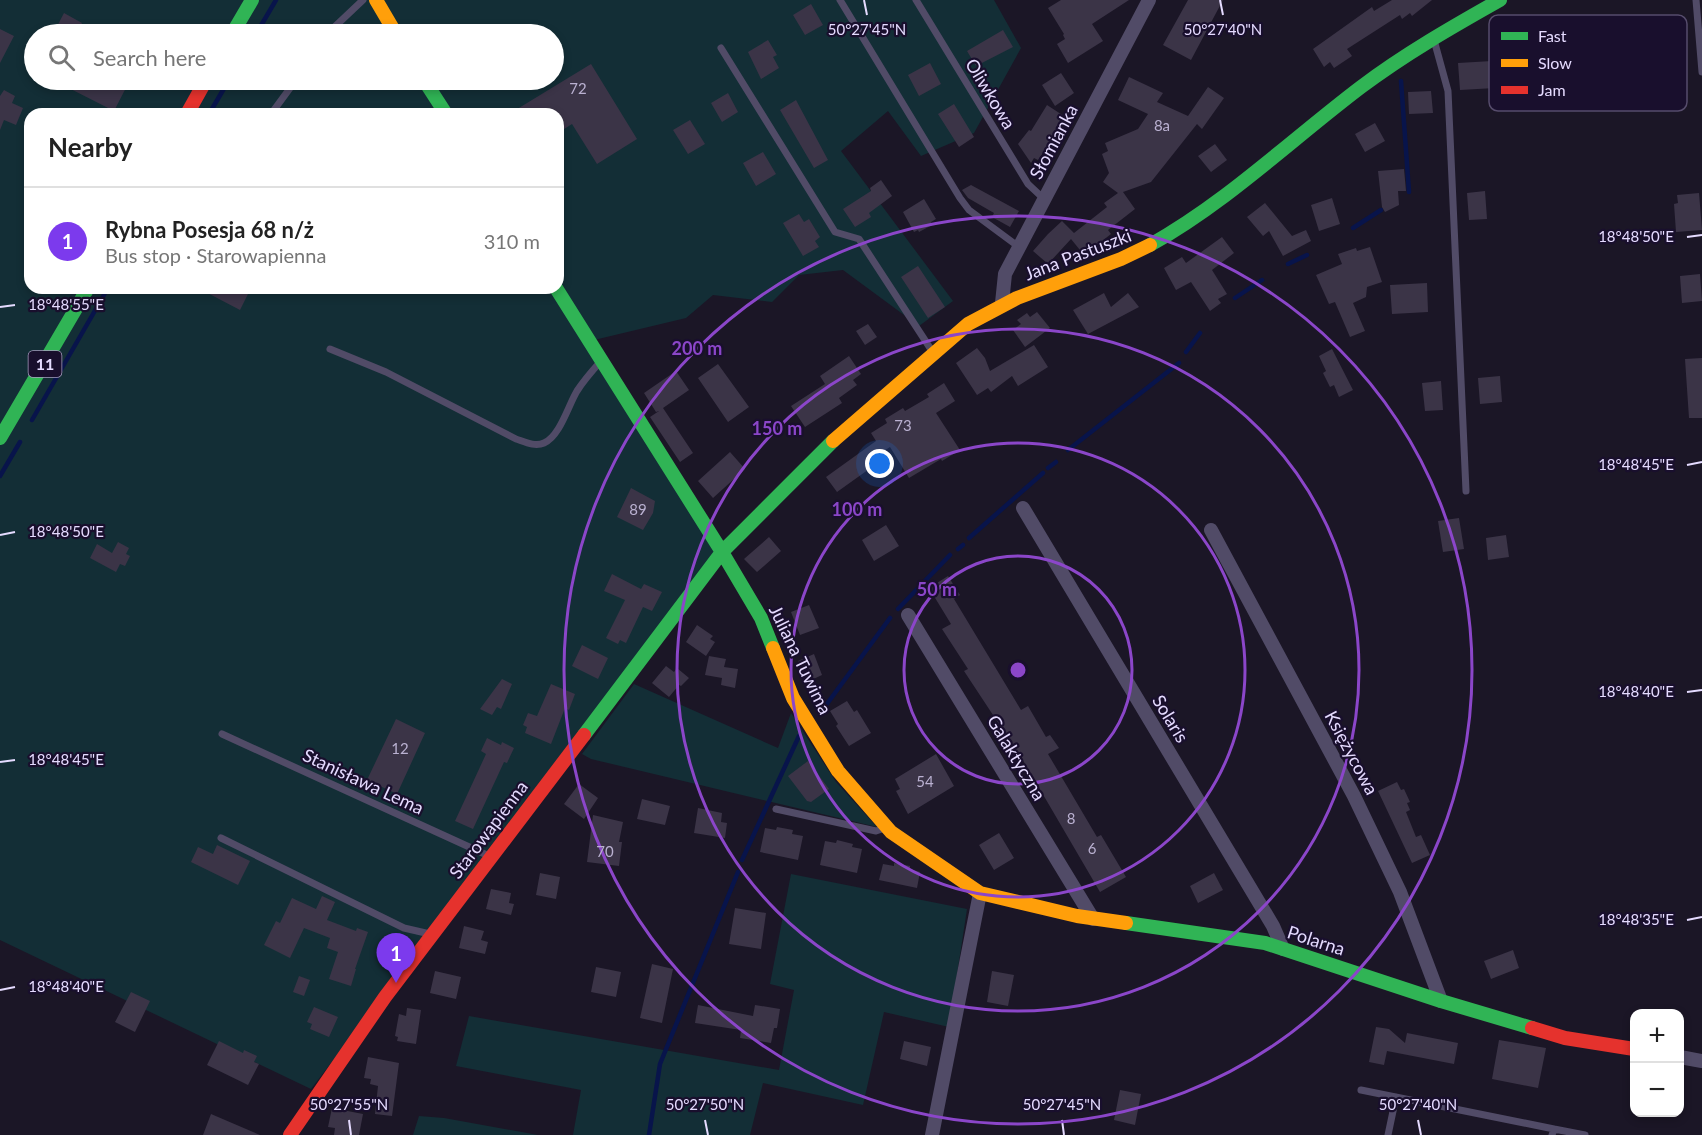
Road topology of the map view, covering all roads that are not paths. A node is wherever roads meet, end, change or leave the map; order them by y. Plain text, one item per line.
1 (252, 0) edge
2 (363, 0) edge
3 (375, 0) edge
4 (840, 0) edge
5 (916, 0) edge
6 (1149, 0) edge
7 (1500, 0) edge
8 (1696, 0) edge
9 (238, 24) edge
10 (338, 24) edge
11 (390, 24) edge
12 (1434, 38) junction
13 (721, 48) dead end
14 (1702, 72) edge
15 (200, 90) edge
16 (289, 90) edge
17 (430, 90) edge
18 (190, 108) edge
19 (276, 108) edge
20 (442, 108) edge
21 (1044, 199) junction
22 (1019, 247) junction
23 (84, 294) edge
24 (560, 294) edge
25 (1002, 303) junction
26 (330, 350) dead end
27 (934, 354) junction
28 (602, 361) junction
29 (0, 438) edge
30 (1466, 491) dead end
31 (1023, 508) dead end
32 (1211, 530) dead end
33 (722, 552) junction
34 (908, 615) dead end
35 (222, 734) dead end
36 (776, 809) dead end
37 (887, 827) junction
38 (221, 838) dead end
39 (491, 857) junction
40 (980, 893) junction
41 (1093, 919) junction
42 (432, 935) junction
43 (1283, 949) junction
44 (1440, 1001) junction
45 (1630, 1048) edge
46 (1684, 1058) edge
47 (1702, 1061) edge
48 (1361, 1090) dead end
49 (1396, 1097) junction
50 (1553, 1132) edge
51 (290, 1135) edge
52 (932, 1135) edge
53 (1388, 1135) edge
54 (1585, 1135) edge

1 - 9 main road
2 - 10 lane
3 - 11 main road
4 - 22 lane
5 - 21 lane, Oliwkowa
6 - 21 street, Słomianka
7 - 12 main road, Jana Pastuszki
8 - 14 lane
12 - 25 main road, Jana Pastuszki
12 - 30 lane
13 - 27 lane
15 - 18 main road
16 - 19 lane
17 - 20 main road
21 - 22 street, Słomianka
22 - 25 street, Słomianka
23 - 29 main road, 11
24 - 28 main road, Juliana Tuwima
25 - 27 main road, Jana Pastuszki
26 - 28 lane
27 - 33 main road, Jana Pastuszki
28 - 33 main road, Juliana Tuwima
31 - 43 street, Solaris
32 - 44 street, Księżycowa
33 - 37 main road, Juliana Tuwima
33 - 39 main road, Starowapienna
34 - 41 street, Galaktyczna
35 - 39 lane, Stanisława Lema
36 - 37 lane
37 - 40 main road, Juliana Tuwima
38 - 42 lane
39 - 42 main road, Starowapienna
40 - 41 main road, Polarna
40 - 52 street
41 - 43 main road, Polarna
42 - 51 main road, Starowapienna
43 - 44 main road, Polarna
44 - 45 main road, Polarna
46 - 47 street
48 - 49 lane
49 - 50 lane
49 - 53 lane
50 - 54 lane

